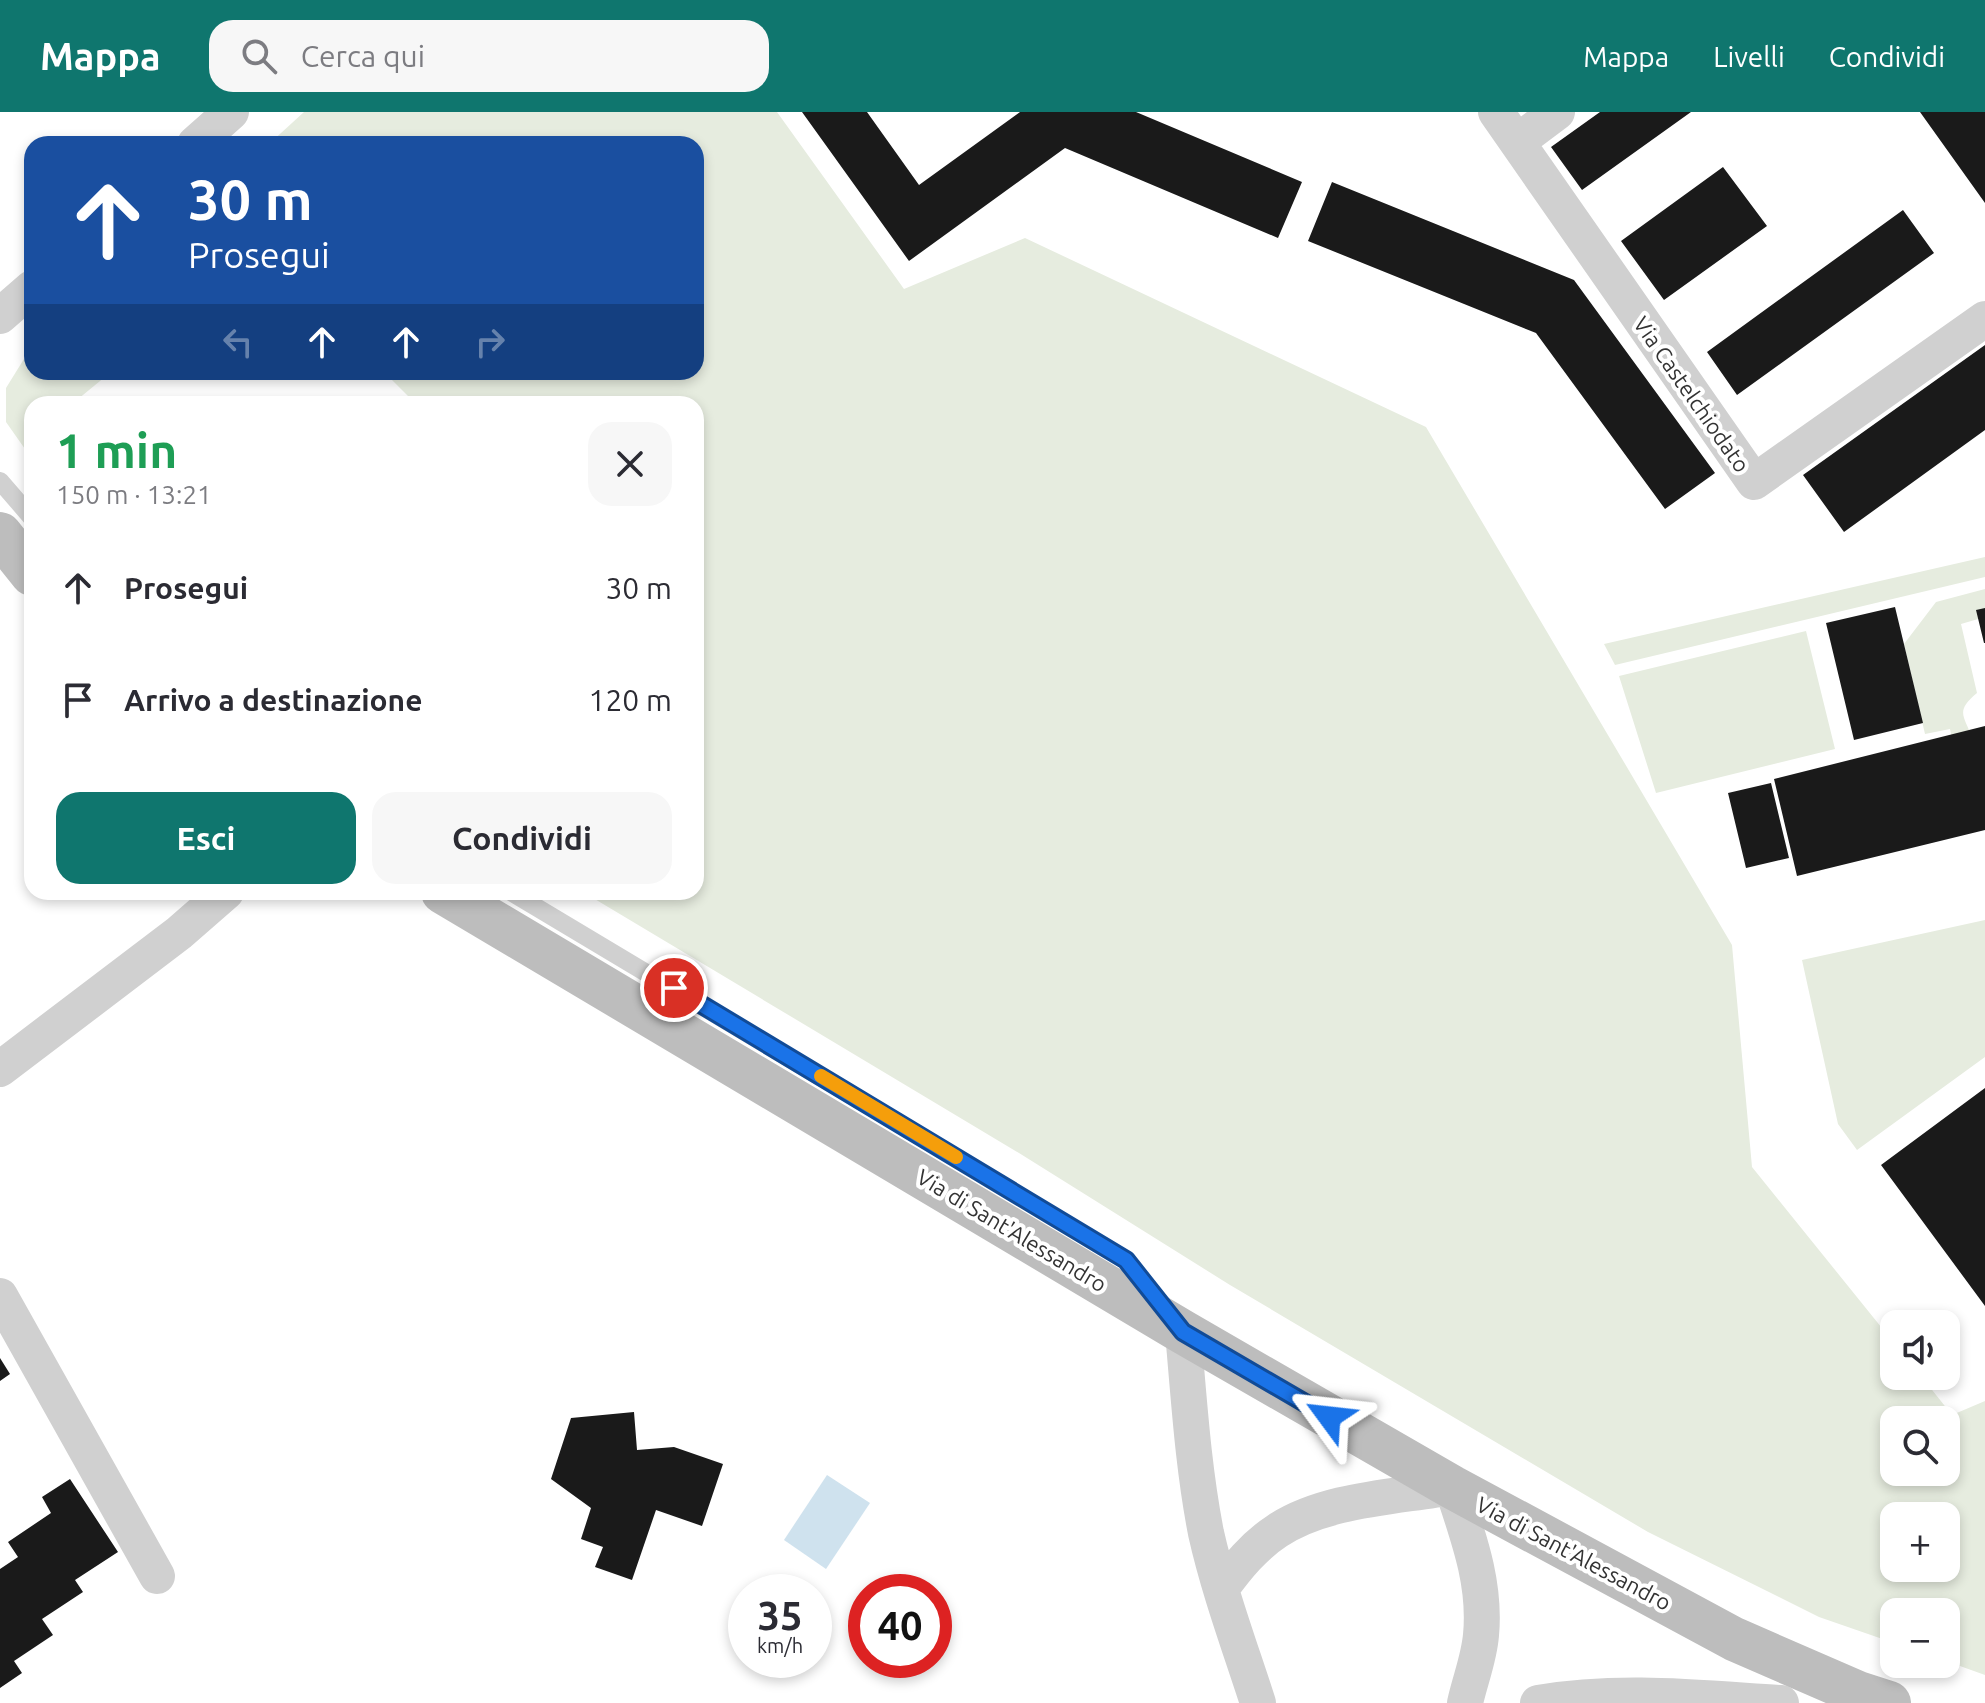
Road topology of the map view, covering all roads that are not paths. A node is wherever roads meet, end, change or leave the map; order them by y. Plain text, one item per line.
1 (231, 112) edge
2 (1496, 112) edge
3 (1557, 112) edge
4 (204, 136) edge
5 (1517, 142) junction
6 (24, 295) edge
7 (0, 316) edge
8 (1985, 319) edge
9 (0, 481) edge
10 (24, 509) edge
11 (0, 534) edge
12 (24, 564) edge
13 (217, 900) edge
14 (456, 900) edge
15 (524, 900) edge
16 (0, 1069) edge
17 (0, 1296) edge
18 (1183, 1332) junction
19 (1452, 1487) junction
20 (157, 1576) dead end
21 (1221, 1589) junction
22 (1258, 1703) edge
23 (1465, 1703) edge
24 (1538, 1703) edge
25 (1781, 1703) edge
26 (1889, 1703) edge

1 - 4 street
2 - 5 street, Via Castelchiodato
3 - 5 street
5 - 8 street, Via Castelchiodato
6 - 7 street
9 - 10 lane
11 - 12 street
13 - 16 street
14 - 18 street, Via di Sant'Alessandro
15 - 18 lane
17 - 20 street
18 - 19 street, Via di Sant'Alessandro
18 - 21 street
19 - 21 street
19 - 23 street
19 - 26 street, Via di Sant'Alessandro
21 - 22 street
24 - 25 street

